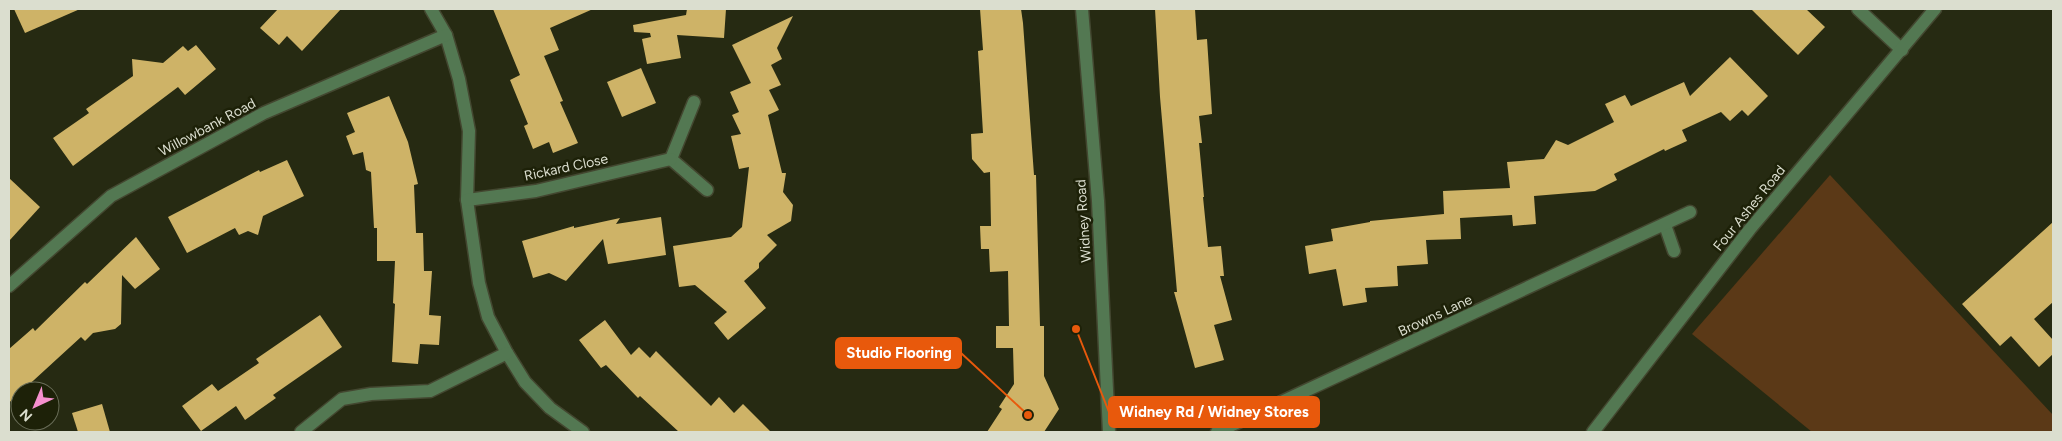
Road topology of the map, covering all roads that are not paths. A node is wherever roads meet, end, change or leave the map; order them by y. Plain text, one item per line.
1 (431, 9) edge
2 (1082, 9) edge
3 (1858, 9) edge
4 (1935, 9) edge
5 (446, 35) junction
6 (1902, 50) junction
7 (694, 102) dead end
8 (671, 158) junction
9 (707, 190) dead end
10 (467, 200) junction
11 (1690, 212) dead end
12 (1665, 225) junction
13 (1674, 251) dead end
14 (9, 286) edge
15 (507, 353) junction
16 (301, 432) edge
17 (583, 432) edge
18 (1109, 432) edge
19 (1217, 432) edge
20 (1593, 432) edge

1 - 5 street
2 - 18 street, Widney Road
3 - 6 street
4 - 6 street, Four Ashes Road
5 - 10 street
5 - 14 street, Willowbank Road
6 - 20 street, Four Ashes Road
7 - 8 street
8 - 9 street
8 - 10 street, Rickard Close
10 - 15 street
11 - 12 street, Browns Lane
12 - 13 street
12 - 19 street, Browns Lane
15 - 16 street
15 - 17 street

